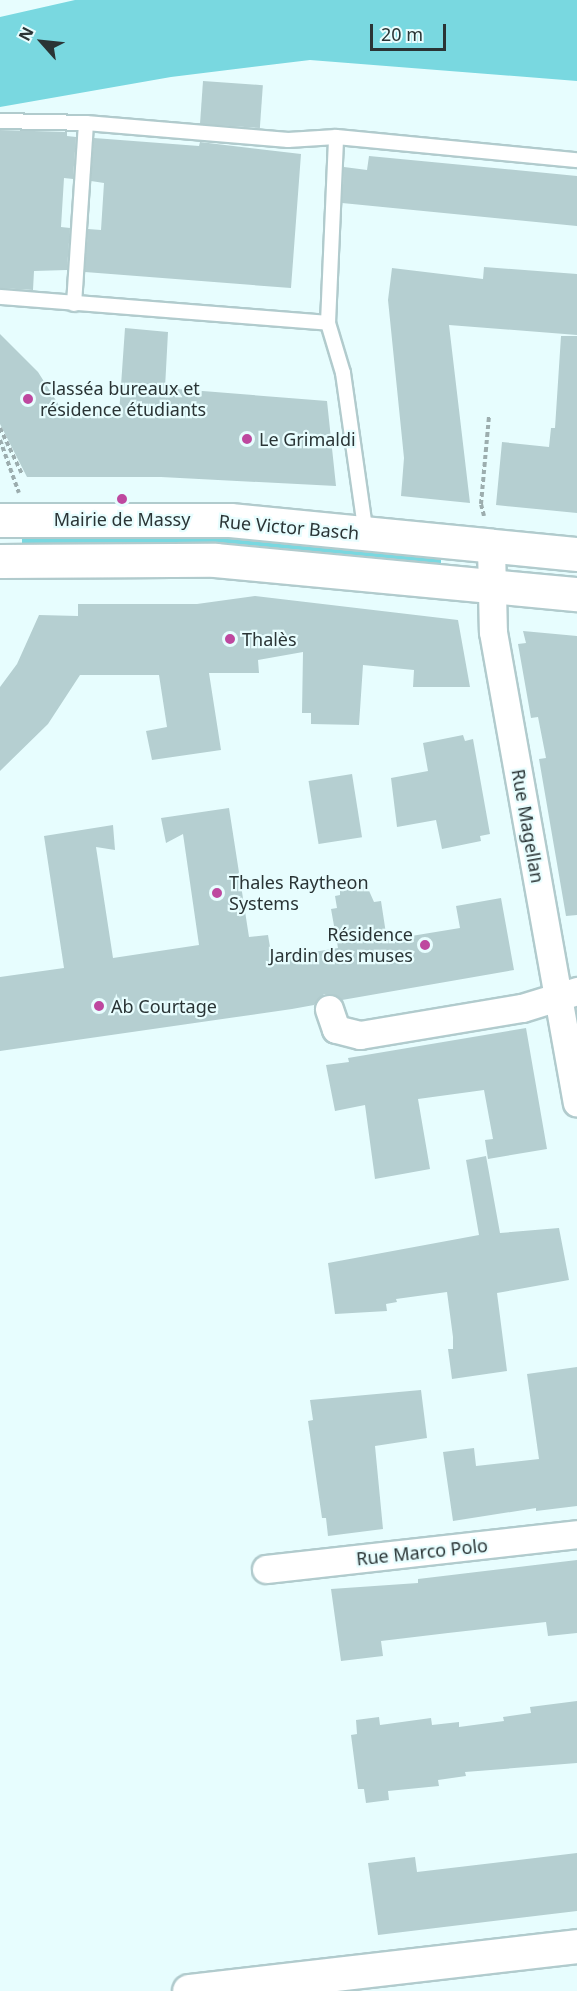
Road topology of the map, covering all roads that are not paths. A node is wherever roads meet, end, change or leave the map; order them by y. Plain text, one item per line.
1 (0, 121) edge
2 (87, 123) junction
3 (336, 137) junction
4 (577, 160) edge
5 (0, 297) edge
6 (74, 304) junction
7 (328, 323) junction
8 (0, 520) edge
9 (366, 534) junction
10 (491, 547) junction
11 (577, 554) edge
12 (0, 561) edge
13 (493, 586) junction
14 (577, 594) edge
15 (568, 993) edge
16 (329, 1009) dead end
17 (577, 1103) edge
18 (577, 1534) edge
19 (266, 1569) dead end
20 (577, 1946) edge
21 (229, 1989) edge
22 (189, 1991) edge

1 - 2 lane
2 - 3 lane
2 - 6 lane
3 - 4 lane
3 - 7 lane
5 - 6 lane
6 - 7 lane
7 - 9 lane
8 - 9 street, Rue Victor Basch
9 - 10 street, Rue Victor Basch
10 - 11 street, Rue Victor Basch
10 - 13 street, Rue Magellan
12 - 13 street
13 - 14 street
13 - 15 street, Rue Magellan
15 - 16 street
15 - 17 street, Rue Magellan
18 - 19 street, Rue Marco Polo
20 - 21 street
21 - 22 street

